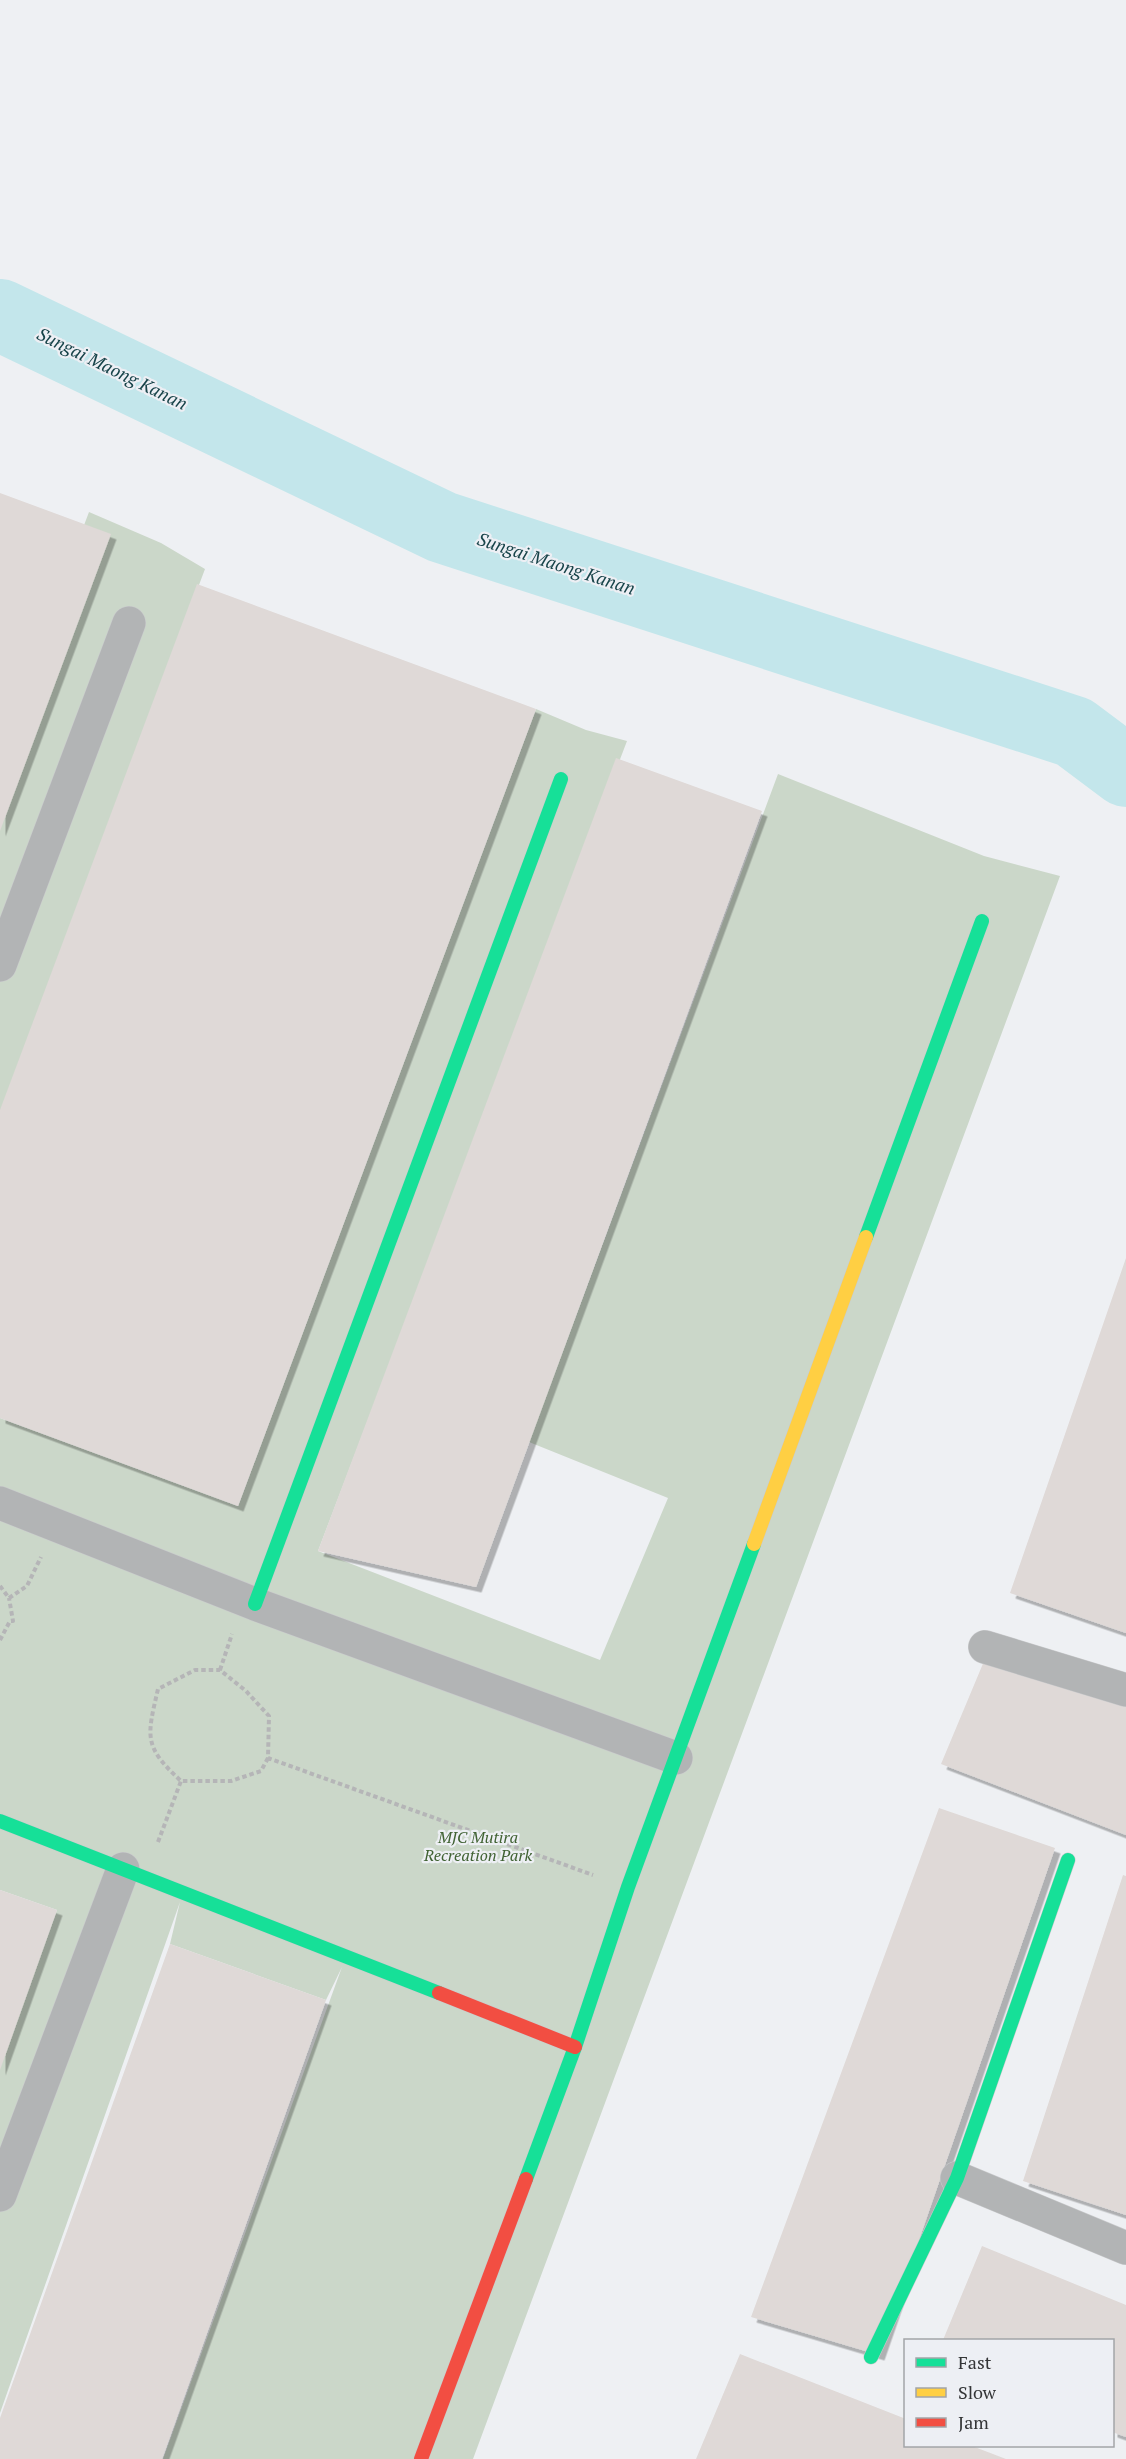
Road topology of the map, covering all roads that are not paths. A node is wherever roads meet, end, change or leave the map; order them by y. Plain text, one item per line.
1 (129, 623) dead end
2 (561, 778) dead end
3 (982, 921) dead end
4 (0, 965) edge
5 (0, 1503) edge
6 (255, 1604) junction
7 (986, 1647) dead end
8 (1126, 1690) edge
9 (676, 1758) junction
10 (0, 1821) edge
11 (1068, 1860) dead end
12 (134, 1873) junction
13 (575, 2047) junction
14 (957, 2178) junction
15 (0, 2195) edge
16 (1126, 2248) edge
17 (871, 2357) dead end
18 (421, 2459) edge

1 - 4 street
2 - 6 street
3 - 9 street
5 - 6 street
6 - 9 street
7 - 8 street
9 - 13 street
10 - 12 street
11 - 14 street
12 - 13 street
12 - 15 street
13 - 18 street
14 - 16 street
14 - 17 street

